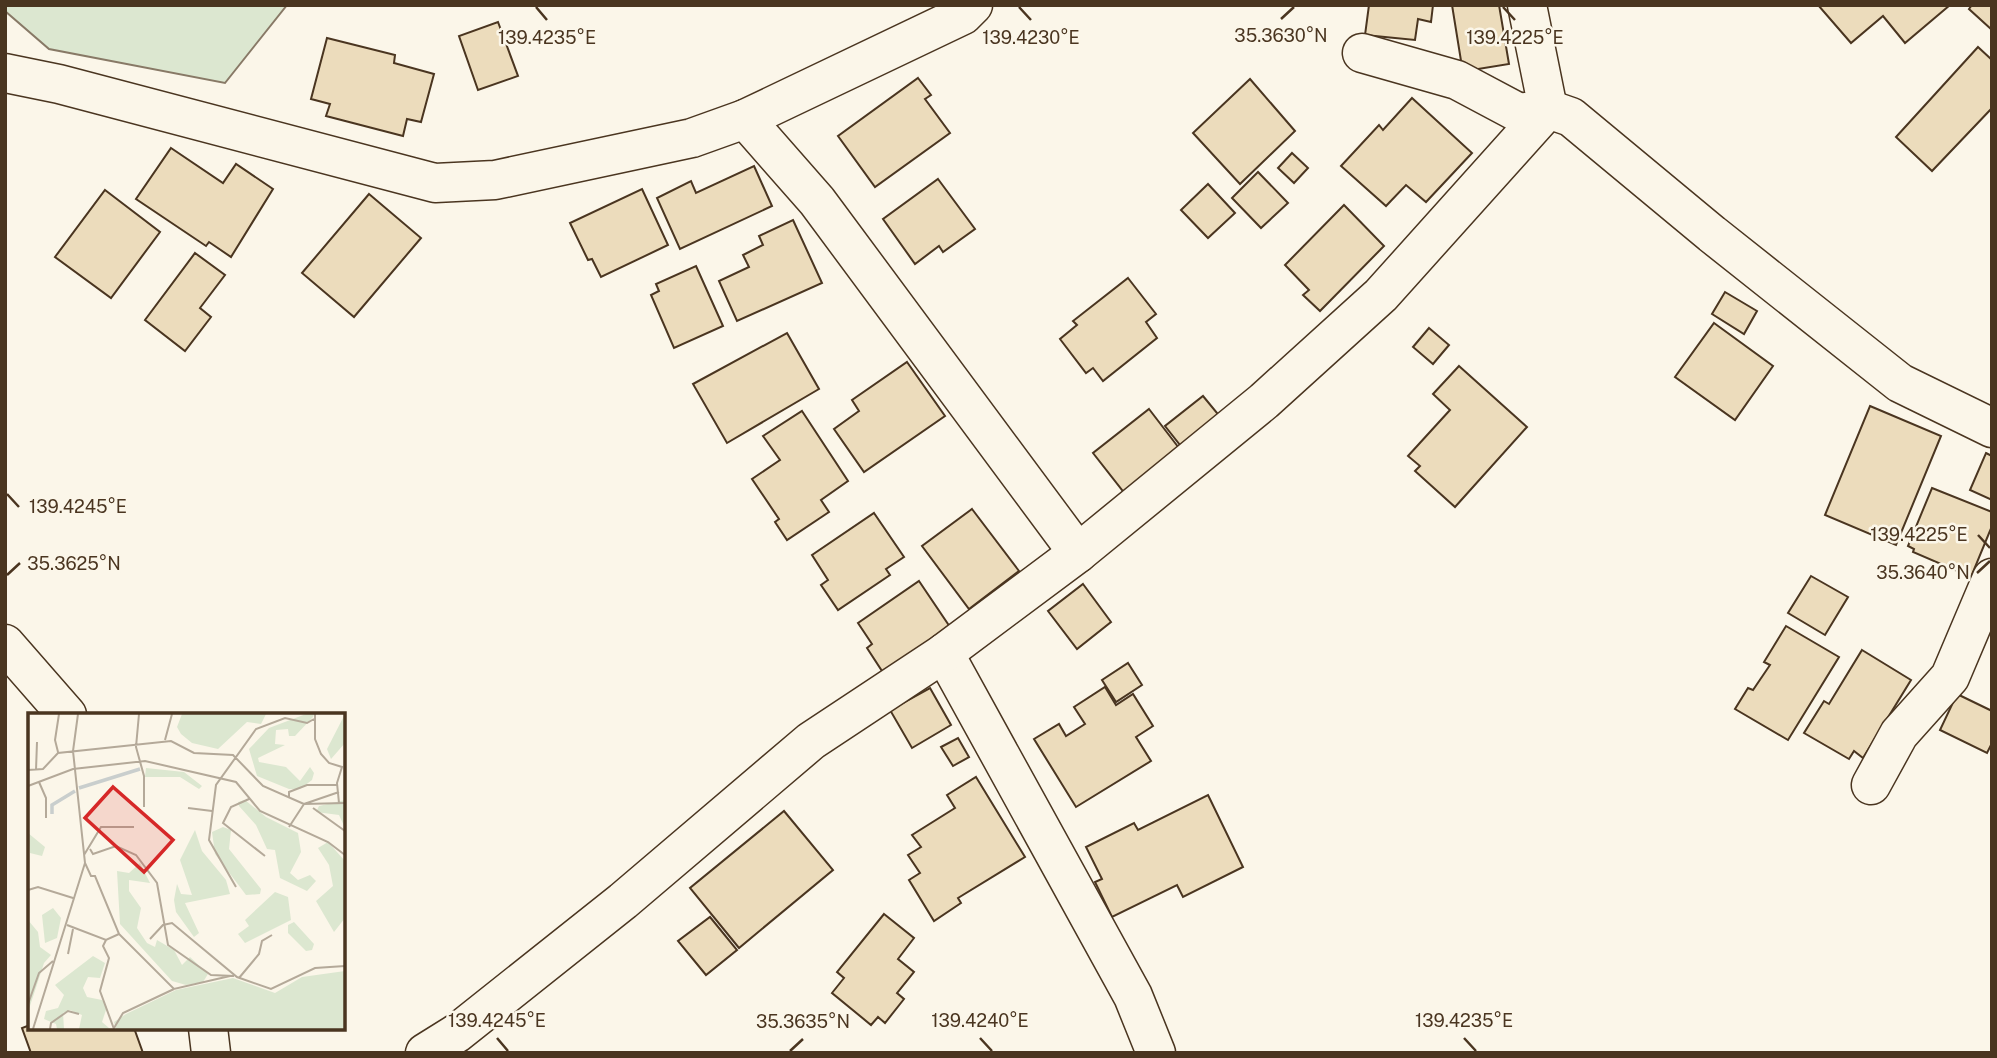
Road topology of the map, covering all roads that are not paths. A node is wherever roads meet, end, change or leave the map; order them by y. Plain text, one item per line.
1 (973, 5) edge
2 (1527, 5) edge
3 (1362, 53) dead end
4 (5, 74) edge
5 (1548, 109) junction
6 (745, 119) junction
7 (1992, 428) edge
8 (1078, 553) junction
9 (1992, 578) edge
10 (5, 644) edge
11 (944, 653) junction
12 (65, 713) edge
13 (1871, 785) dead end
14 (208, 1030) edge
15 (211, 1053) edge
16 (425, 1053) edge
17 (1156, 1053) edge

1 - 6 street
2 - 5 street
3 - 5 street
4 - 6 street
5 - 7 street
5 - 8 street
6 - 8 street
8 - 11 street
9 - 13 street
10 - 12 street
11 - 16 street
11 - 17 street
14 - 15 street

